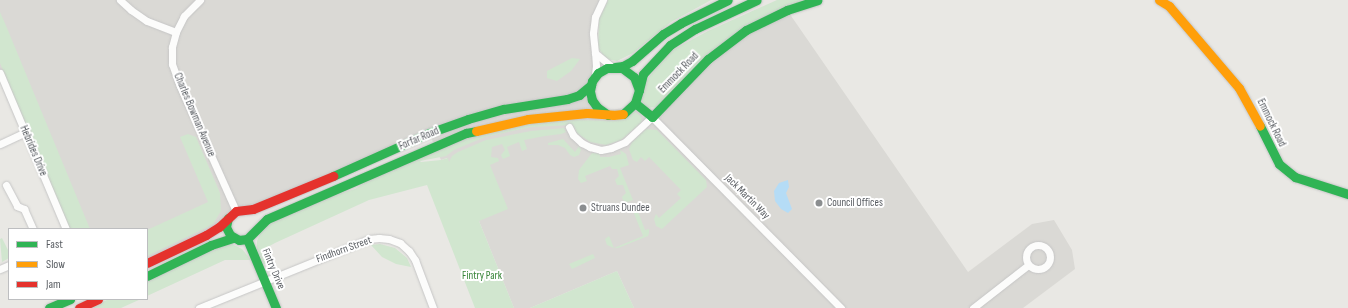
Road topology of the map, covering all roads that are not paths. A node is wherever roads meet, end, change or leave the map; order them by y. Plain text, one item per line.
1 (120, 0) edge
2 (200, 0) edge
3 (603, 0) edge
4 (728, 0) edge
5 (757, 0) edge
6 (817, 0) edge
7 (1159, 0) edge
8 (176, 32) junction
9 (595, 53) junction
10 (614, 67) junction
11 (0, 73) edge
12 (593, 82) junction
13 (639, 90) junction
14 (635, 103) junction
15 (608, 115) junction
16 (652, 117) junction
17 (569, 127) dead end
18 (26, 132) junction
19 (0, 144) edge
20 (6, 185) dead end
21 (1348, 194) edge
22 (239, 211) junction
23 (228, 218) junction
24 (33, 228) edge
25 (66, 228) edge
26 (254, 232) junction
27 (233, 238) junction
28 (247, 239) junction
29 (148, 263) edge
30 (1028, 265) dead end
31 (148, 276) edge
32 (265, 280) junction
33 (68, 300) edge
34 (96, 300) edge
35 (49, 308) edge
36 (79, 308) edge
37 (199, 308) edge
38 (276, 308) edge
39 (433, 308) edge
40 (841, 308) edge
41 (973, 308) edge

1 - 8 street
2 - 8 street, Charles Bowman Avenue
3 - 9 street
4 - 10 main road
5 - 13 main road
6 - 16 main road, Emmock Road
7 - 21 main road, Emmock Road
8 - 22 street, Charles Bowman Avenue
9 - 10 street
9 - 12 street
10 - 12 main road
10 - 13 main road
11 - 18 street, Hebrides Drive
12 - 15 main road
12 - 22 main road, Forfar Road
13 - 14 main road
14 - 15 main road
14 - 16 main road, Jack Martin Way
15 - 26 main road, Forfar Road
16 - 17 street, Emmock Road
16 - 40 street, Jack Martin Way
18 - 19 street
18 - 25 street, Hebrides Drive
20 - 24 street
22 - 23 main road
22 - 26 main road
23 - 27 main road
23 - 29 main road
26 - 28 main road
27 - 28 main road
27 - 31 main road
28 - 32 main road, Fintry Drive
30 - 41 street
32 - 37 street, Findhorn Street
32 - 38 main road, Fintry Drive
32 - 39 street, Findhorn Street
33 - 35 main road
34 - 36 main road

